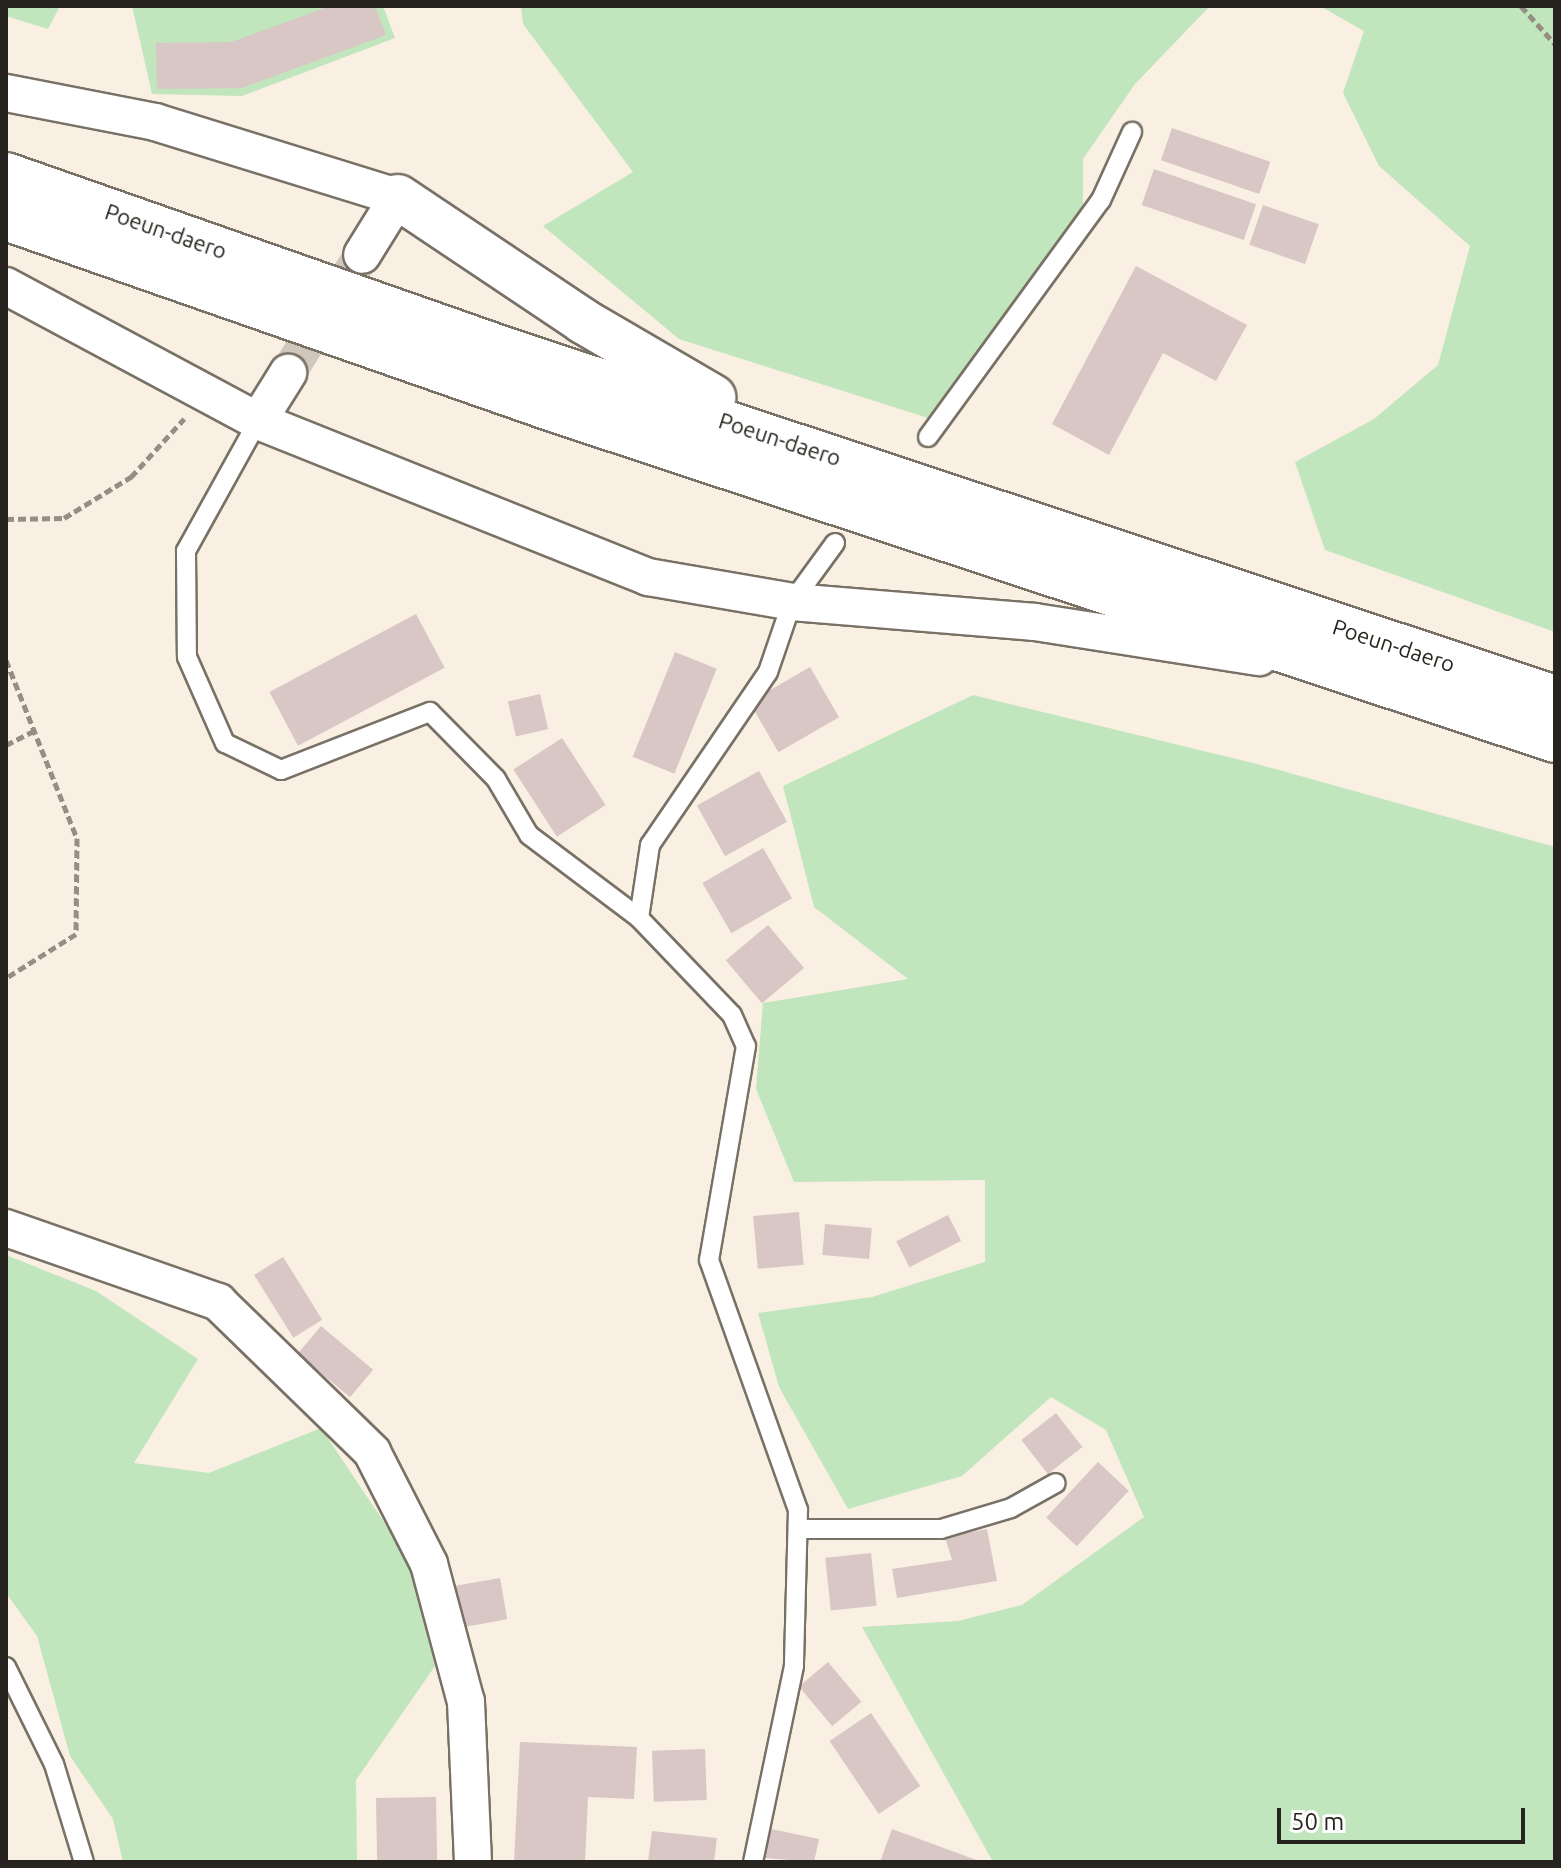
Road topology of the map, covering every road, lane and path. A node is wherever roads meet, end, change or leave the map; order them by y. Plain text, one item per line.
1 (1521, 6) edge
2 (1555, 44) edge
3 (6, 93) edge
4 (1132, 132) dead end
5 (6, 175) edge
6 (398, 197) junction
7 (6, 218) edge
8 (362, 255) tunnel mouth
9 (6, 286) edge
10 (288, 373) tunnel mouth
11 (206, 395) junction
12 (258, 421) junction
13 (928, 437) dead end
14 (845, 460) junction
15 (6, 519) edge
16 (835, 543) dead end
17 (792, 602) junction
18 (6, 660) edge
19 (1348, 671) junction
20 (1555, 698) edge
21 (34, 731) junction
22 (1555, 740) edge
23 (6, 745) edge
24 (639, 918) junction
25 (6, 978) edge
26 (6, 1228) edge
27 (1056, 1483) dead end
28 (798, 1529) junction
29 (6, 1667) edge
30 (84, 1862) edge
31 (473, 1862) edge
32 (753, 1862) edge

1 - 2 path
3 - 6 street
4 - 13 lane
5 - 14 highway, Poeun-daero
6 - 8 street
6 - 14 highway
7 - 19 highway, Poeun-daero
9 - 11 street
10 - 12 street
11 - 12 street
11 - 15 path
12 - 17 street
12 - 24 lane
14 - 20 highway, Poeun-daero
16 - 17 lane
17 - 19 street
17 - 24 lane
18 - 21 path
19 - 22 highway, Poeun-daero
21 - 23 path
21 - 25 path
24 - 28 lane
26 - 31 street
27 - 28 lane
28 - 32 lane
29 - 30 lane

